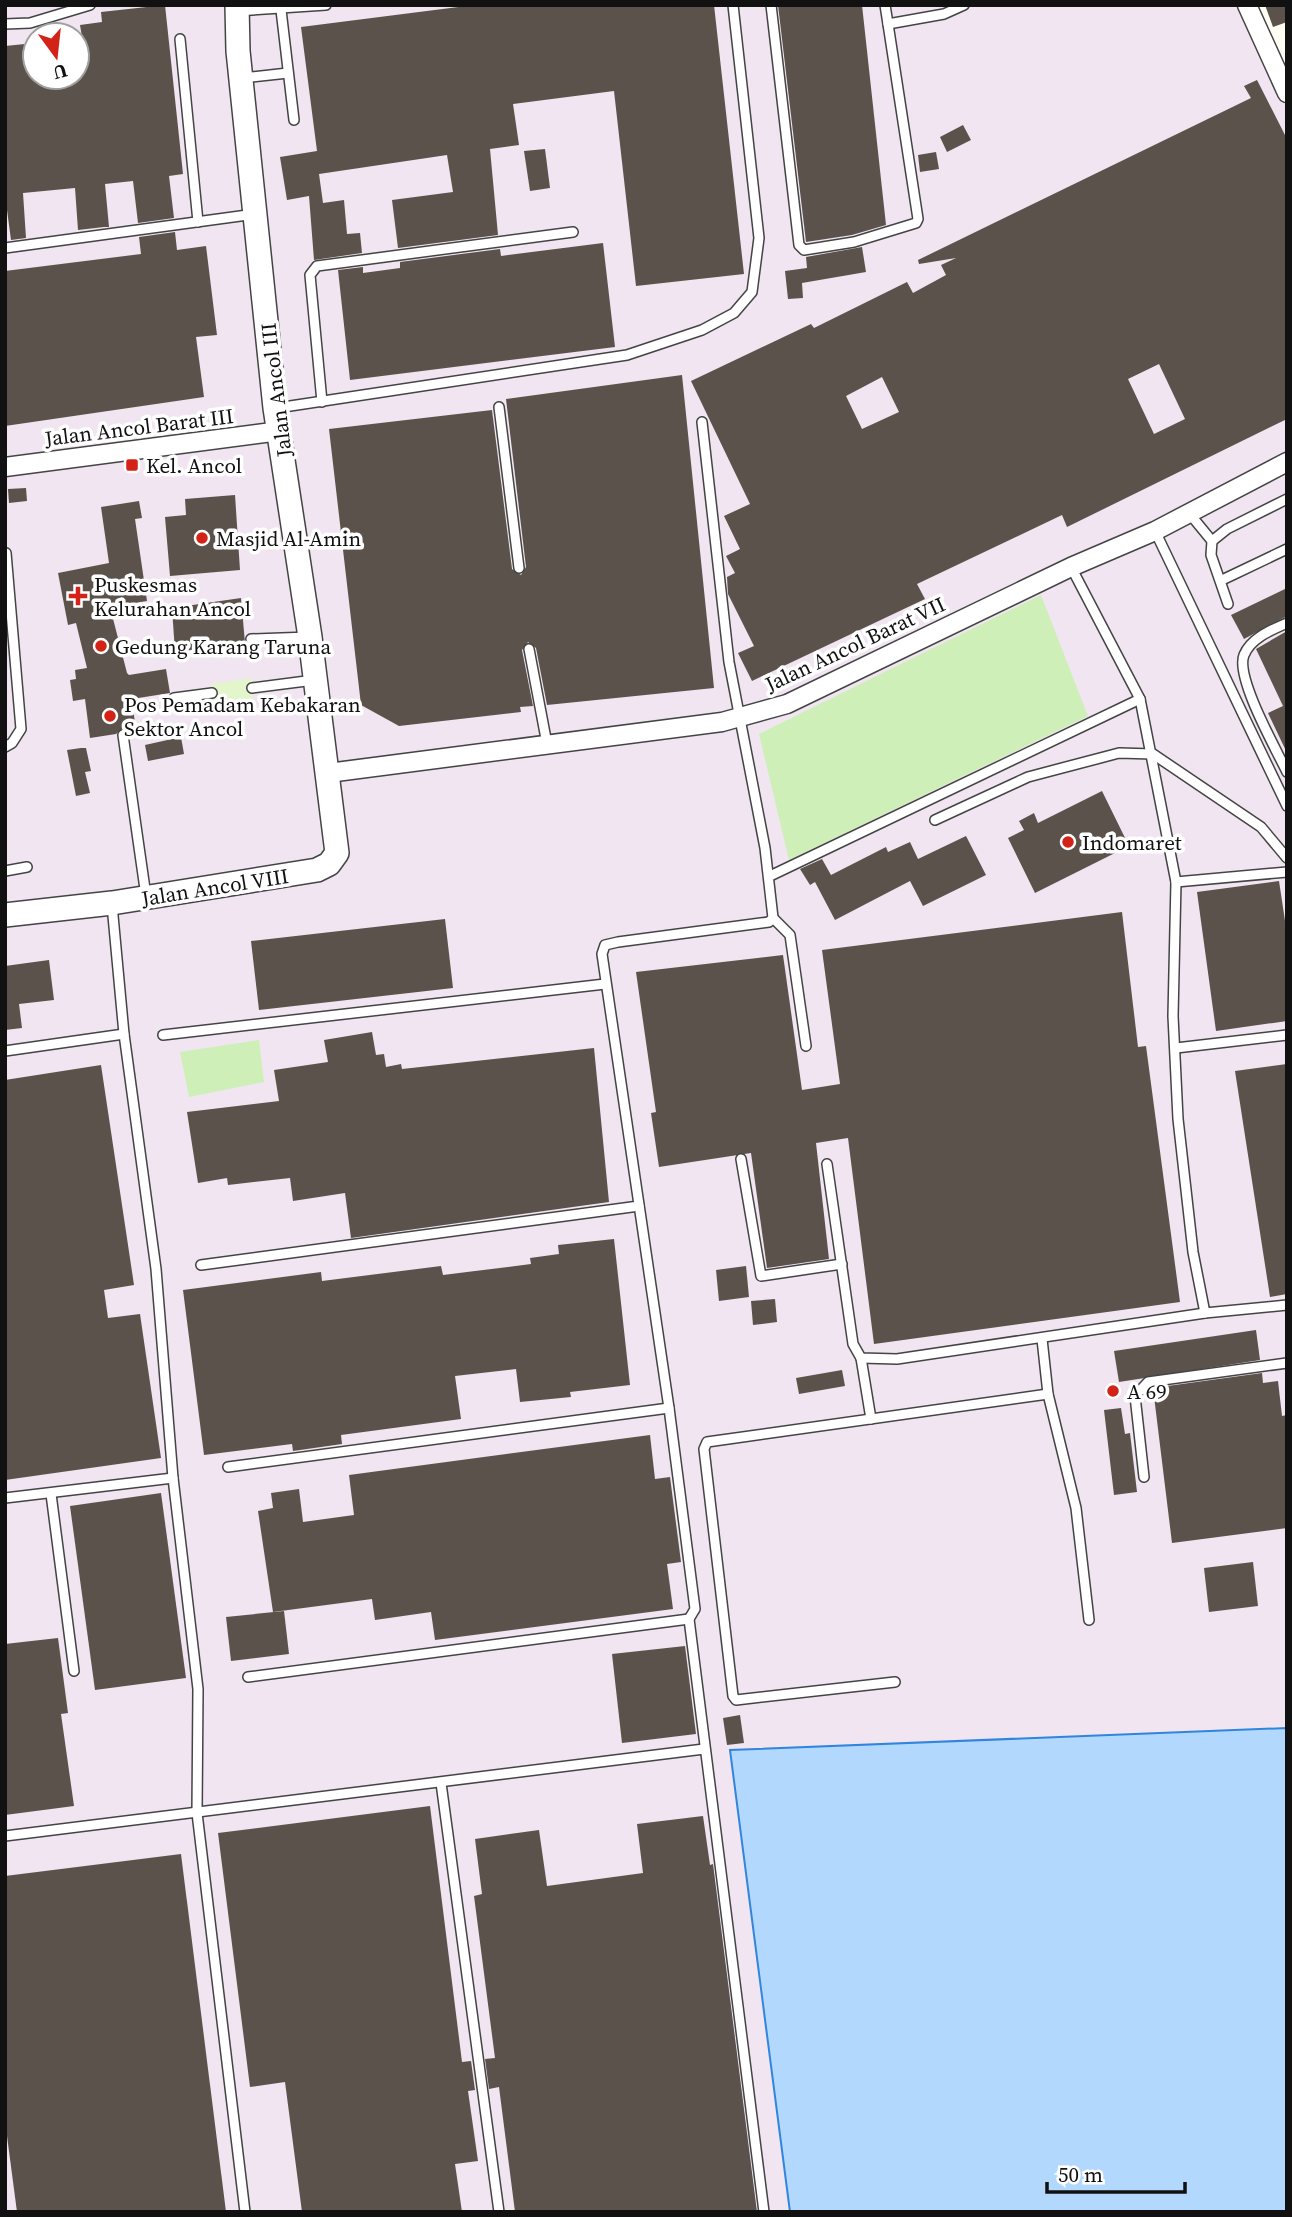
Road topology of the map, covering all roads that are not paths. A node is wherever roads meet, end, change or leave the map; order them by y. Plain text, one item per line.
1 (90, 5) edge
2 (326, 5) edge
3 (733, 5) edge
4 (771, 5) edge
5 (885, 5) edge
6 (964, 5) edge
7 (1247, 5) edge
8 (236, 8) edge
9 (281, 10) junction
10 (5, 24) edge
11 (888, 24) junction
12 (180, 39) dead end
13 (288, 72) junction
14 (241, 79) junction
15 (1287, 93) edge
16 (294, 120) dead end
17 (257, 213) junction
18 (198, 222) junction
19 (573, 232) dead end
20 (5, 248) edge
21 (322, 402) junction
22 (499, 407) dead end
23 (275, 408) junction
24 (702, 422) dead end
25 (279, 431) junction
26 (1287, 462) edge
27 (5, 467) edge
28 (1287, 499) edge
29 (1189, 513) junction
30 (1155, 531) junction
31 (1212, 541) junction
32 (1287, 549) edge
33 (6, 553) edge
34 (1071, 567) junction
35 (519, 568) dead end
36 (1222, 580) junction
37 (1228, 604) dead end
38 (1287, 623) edge
39 (310, 637) junction
40 (251, 639) dead end
41 (529, 649) dead end
42 (316, 680) junction
43 (252, 688) dead end
44 (212, 693) dead end
45 (174, 698) dead end
46 (1140, 699) junction
47 (742, 717) junction
48 (123, 735) dead end
49 (547, 744) junction
50 (5, 747) edge
51 (1153, 754) junction
52 (1287, 772) edge
53 (328, 773) junction
54 (1287, 806) edge
55 (935, 820) dead end
56 (1287, 858) edge
57 (27, 867) dead end
58 (5, 871) edge
59 (1287, 872) edge
60 (769, 876) junction
61 (1176, 882) junction
62 (146, 898) junction
63 (112, 903) junction
64 (5, 915) edge
65 (773, 918) junction
66 (605, 984) junction
67 (124, 1034) junction
68 (163, 1035) dead end
69 (1287, 1035) edge
70 (806, 1046) dead end
71 (1176, 1048) junction
72 (5, 1051) edge
73 (741, 1159) dead end
74 (827, 1164) dead end
75 (639, 1206) junction
76 (842, 1264) junction
77 (201, 1265) dead end
78 (1287, 1305) edge
79 (1205, 1313) junction
80 (1042, 1339) junction
81 (861, 1358) junction
82 (1287, 1363) edge
83 (1048, 1394) junction
84 (669, 1408) junction
85 (871, 1419) junction
86 (228, 1467) dead end
87 (1144, 1477) dead end
88 (173, 1478) junction
89 (51, 1494) junction
90 (5, 1498) edge
91 (690, 1619) junction
92 (1089, 1620) dead end
93 (74, 1671) dead end
94 (248, 1676) dead end
95 (895, 1682) dead end
96 (704, 1749) junction
97 (442, 1783) junction
98 (197, 1813) junction
99 (5, 1836) edge
100 (245, 2212) edge
101 (499, 2212) edge
102 (764, 2212) edge

1 - 10 lane
2 - 9 lane
3 - 21 lane
4 - 11 lane
5 - 11 lane
6 - 11 lane
7 - 15 street
8 - 9 lane
8 - 14 street, Jalan Ancol III
9 - 13 lane
12 - 18 lane
13 - 14 lane
13 - 16 lane
14 - 17 street, Jalan Ancol III
17 - 18 lane
17 - 23 street, Jalan Ancol III
18 - 20 lane
19 - 21 lane
21 - 23 lane
22 - 35 lane
23 - 25 street, Jalan Ancol III
24 - 47 lane
25 - 27 street, Jalan Ancol Barat III
25 - 39 street, Jalan Ancol III
26 - 29 street, Jalan Ancol Barat VII
28 - 31 lane
29 - 30 street, Jalan Ancol Barat VII
29 - 31 lane
30 - 34 street, Jalan Ancol Barat VII
30 - 54 lane
31 - 36 lane
32 - 36 lane
33 - 50 lane
34 - 46 lane
34 - 47 street, Jalan Ancol Barat VII
36 - 37 lane
38 - 52 lane
39 - 40 lane
39 - 42 street, Jalan Ancol III
41 - 49 lane
42 - 43 lane
42 - 53 street, Jalan Ancol III
44 - 45 lane
46 - 51 lane
46 - 60 lane
47 - 49 street, Jalan Ancol Barat VII
47 - 60 lane
48 - 62 lane
49 - 53 street, Jalan Ancol Barat VII
51 - 55 lane
51 - 56 lane
51 - 61 lane
53 - 62 street, Jalan Ancol VIII
57 - 58 lane
59 - 61 lane
60 - 65 lane
61 - 71 lane
62 - 63 street, Jalan Ancol VIII
63 - 64 street, Jalan Ancol VIII
63 - 67 lane
65 - 66 lane
65 - 70 lane
66 - 68 lane
66 - 75 lane
67 - 72 lane
67 - 88 lane
69 - 71 lane
71 - 79 lane
73 - 76 lane
74 - 76 lane
75 - 77 lane
75 - 84 lane
76 - 81 lane
78 - 79 lane
79 - 80 lane
80 - 81 lane
80 - 83 lane
81 - 85 lane
82 - 87 lane
83 - 85 lane
83 - 92 lane
84 - 86 lane
84 - 91 lane
85 - 95 lane
88 - 89 lane
88 - 98 lane
89 - 90 lane
89 - 93 lane
91 - 94 lane
91 - 96 lane
96 - 97 lane
96 - 102 lane
97 - 98 lane
97 - 101 lane
98 - 99 lane
98 - 100 lane

